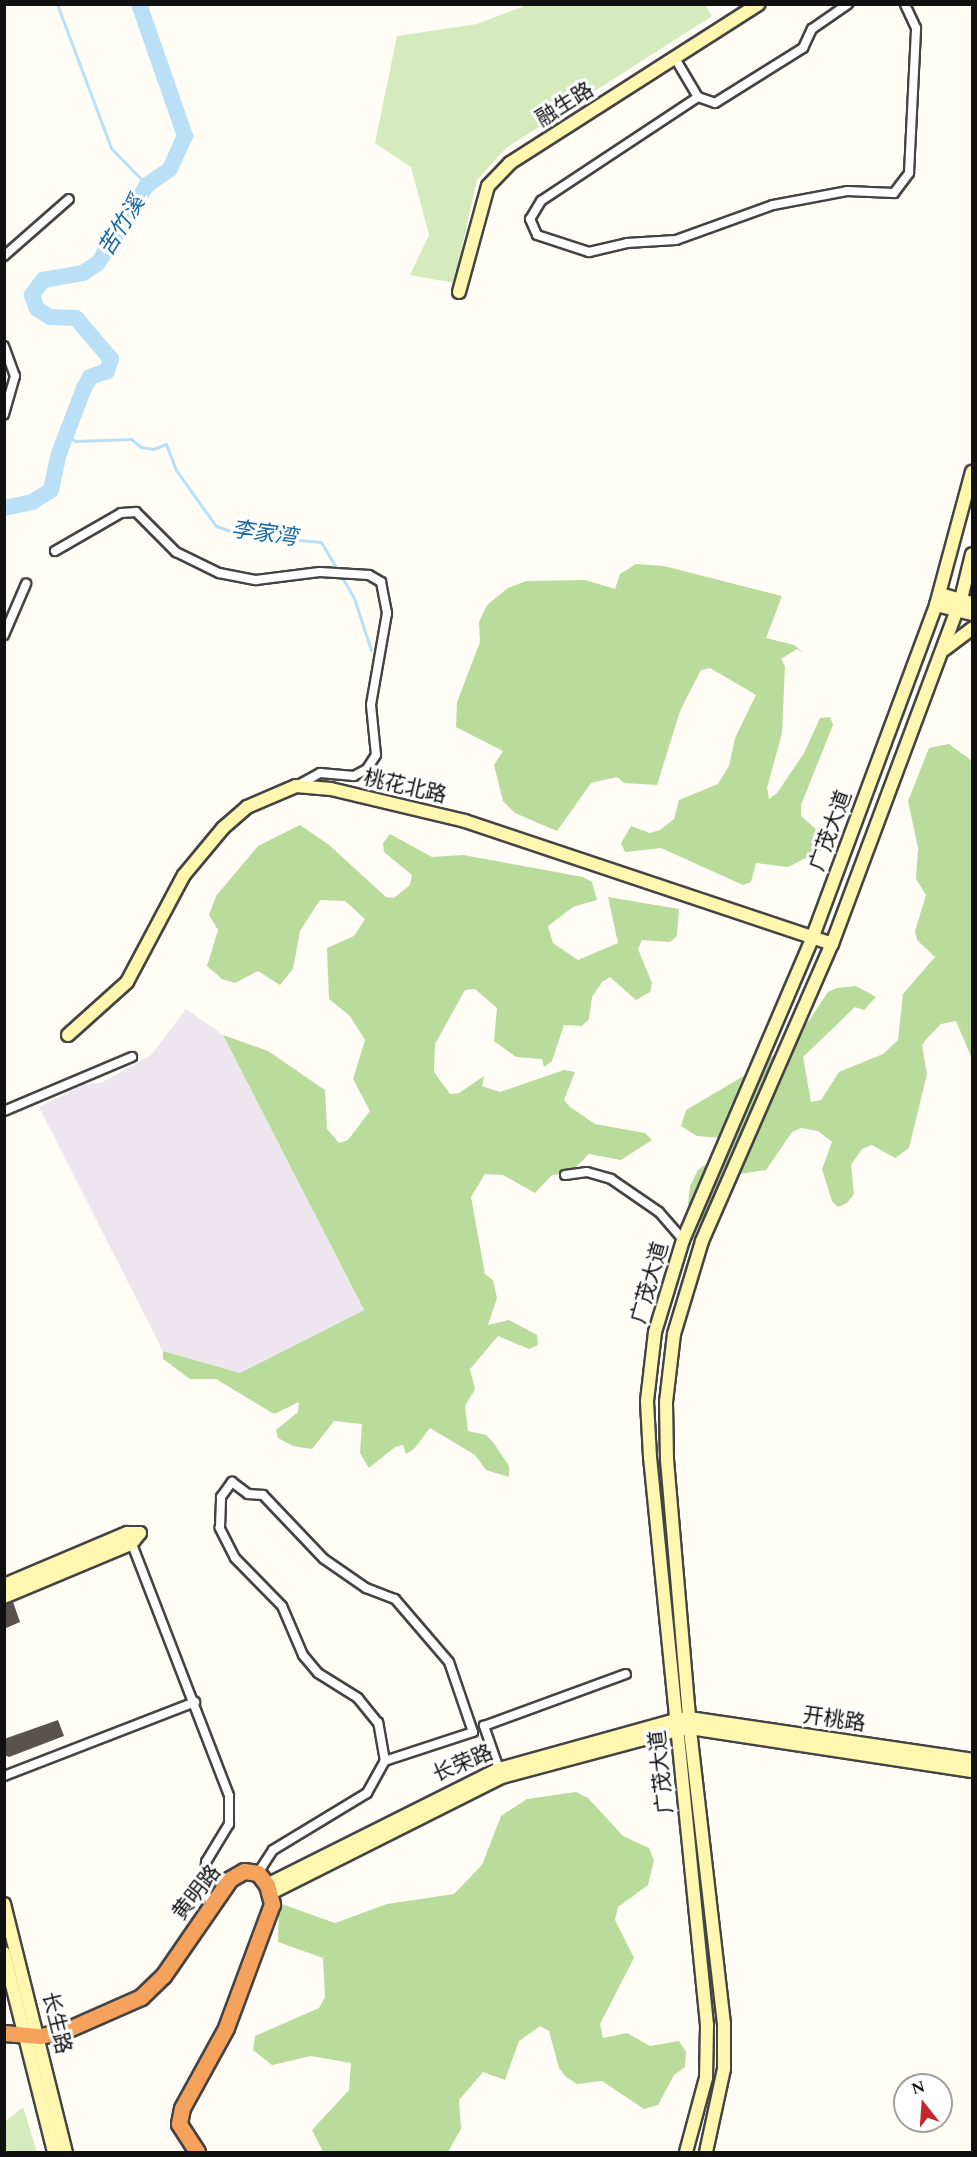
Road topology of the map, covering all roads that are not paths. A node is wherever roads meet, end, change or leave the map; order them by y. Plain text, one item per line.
1 (759, 4) edge
2 (848, 4) edge
3 (905, 4) edge
4 (676, 60) junction
5 (698, 98) junction
6 (69, 199) dead end
7 (4, 256) edge
8 (459, 292) dead end
9 (4, 346) edge
10 (4, 414) edge
11 (972, 472) edge
12 (56, 551) dead end
13 (972, 554) edge
14 (26, 584) dead end
15 (938, 599) junction
16 (964, 604) edge
17 (972, 614) edge
18 (972, 629) edge
19 (4, 635) edge
20 (942, 652) junction
21 (296, 786) junction
22 (813, 936) junction
23 (832, 944) junction
24 (68, 1035) dead end
25 (132, 1057) dead end
26 (4, 1111) edge
27 (565, 1175) dead end
28 (683, 1240) junction
29 (129, 1538) junction
30 (4, 1585) edge
31 (4, 1597) edge
32 (626, 1674) dead end
33 (195, 1702) junction
34 (690, 1723) junction
35 (676, 1725) junction
36 (972, 1760) edge
37 (385, 1761) junction
38 (499, 1769) junction
39 (972, 1771) edge
40 (4, 1776) edge
41 (265, 1883) junction
42 (4, 1904) edge
43 (212, 1905) junction
44 (4, 1953) edge
45 (4, 2033) edge
46 (33, 2036) junction
47 (54, 2152) edge
48 (66, 2152) edge
49 (197, 2152) edge
50 (686, 2152) edge
51 (706, 2152) edge

1 - 4 main road, 融生路
2 - 5 street
3 - 5 street
4 - 5 street
4 - 8 main road, 融生路
6 - 7 street
9 - 10 street
11 - 15 main road, 广茂大道
12 - 21 street
13 - 16 main road, 广茂大道
14 - 19 street
15 - 16 main road
15 - 22 main road, 广茂大道
16 - 17 main road
16 - 20 main road, 广茂大道
18 - 20 main road
20 - 23 main road, 广茂大道
21 - 22 main road, 桃花北路
21 - 24 main road, 桃花北路
22 - 23 main road, 桃花北路
22 - 28 main road, 广茂大道
23 - 34 main road, 广茂大道
25 - 26 street
27 - 28 street
28 - 35 main road, 广茂大道
29 - 30 main road
29 - 31 main road
29 - 33 street
32 - 38 street
33 - 40 street
33 - 43 street
34 - 35 main road, 长荣路
34 - 36 main road, 开桃路
34 - 39 main road, 开桃路
34 - 51 main road, 广茂大道
35 - 38 main road, 长荣路
35 - 41 main road, 长荣路
35 - 50 main road, 广茂大道
37 - 37 street
37 - 41 street
38 - 41 main road, 长荣路
41 - 43 highway, 黄明路
41 - 49 highway
42 - 46 main road, 长生路
43 - 46 highway, 黄明路
44 - 46 main road, 长生路
45 - 46 highway, 黄明路
46 - 47 main road, 长生路
46 - 48 main road, 长生路

